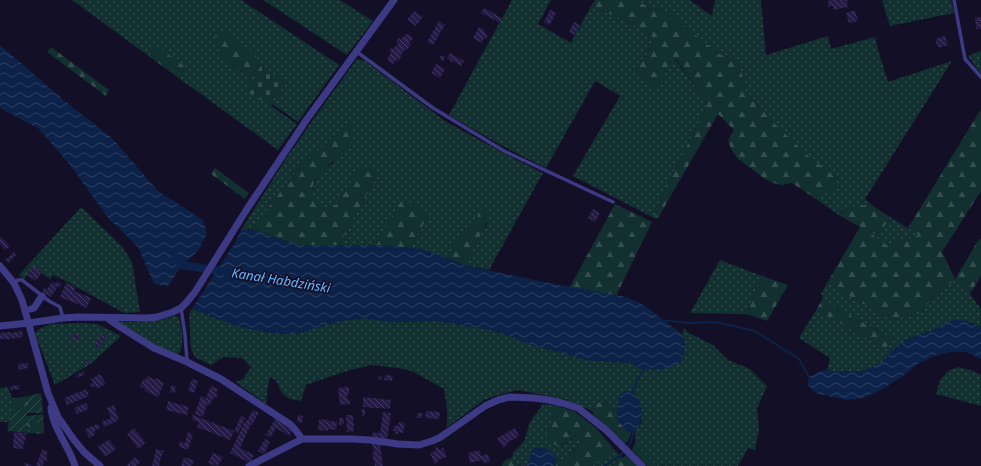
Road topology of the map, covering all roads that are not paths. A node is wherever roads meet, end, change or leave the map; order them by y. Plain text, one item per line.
1 (394, 0) edge
2 (954, 0) edge
3 (356, 51) junction
4 (981, 78) edge
5 (614, 202) dead end
6 (0, 266) edge
7 (14, 283) junction
8 (42, 296) junction
9 (181, 308) junction
10 (31, 309) dead end
11 (63, 318) junction
12 (107, 318) junction
13 (29, 323) junction
14 (0, 326) edge
15 (187, 362) junction
16 (52, 402) junction
17 (302, 439) junction
18 (75, 466) edge
19 (100, 466) edge
20 (249, 466) edge
21 (642, 466) edge

1 - 3 street
2 - 4 lane
3 - 5 lane
3 - 9 street
6 - 7 street
7 - 8 lane
7 - 13 street
8 - 10 street
8 - 11 lane
9 - 12 street
9 - 15 lane
11 - 12 street
11 - 13 street
12 - 15 street
13 - 14 street
13 - 16 street
15 - 17 street
16 - 18 street
16 - 19 street
17 - 20 street
17 - 21 street

